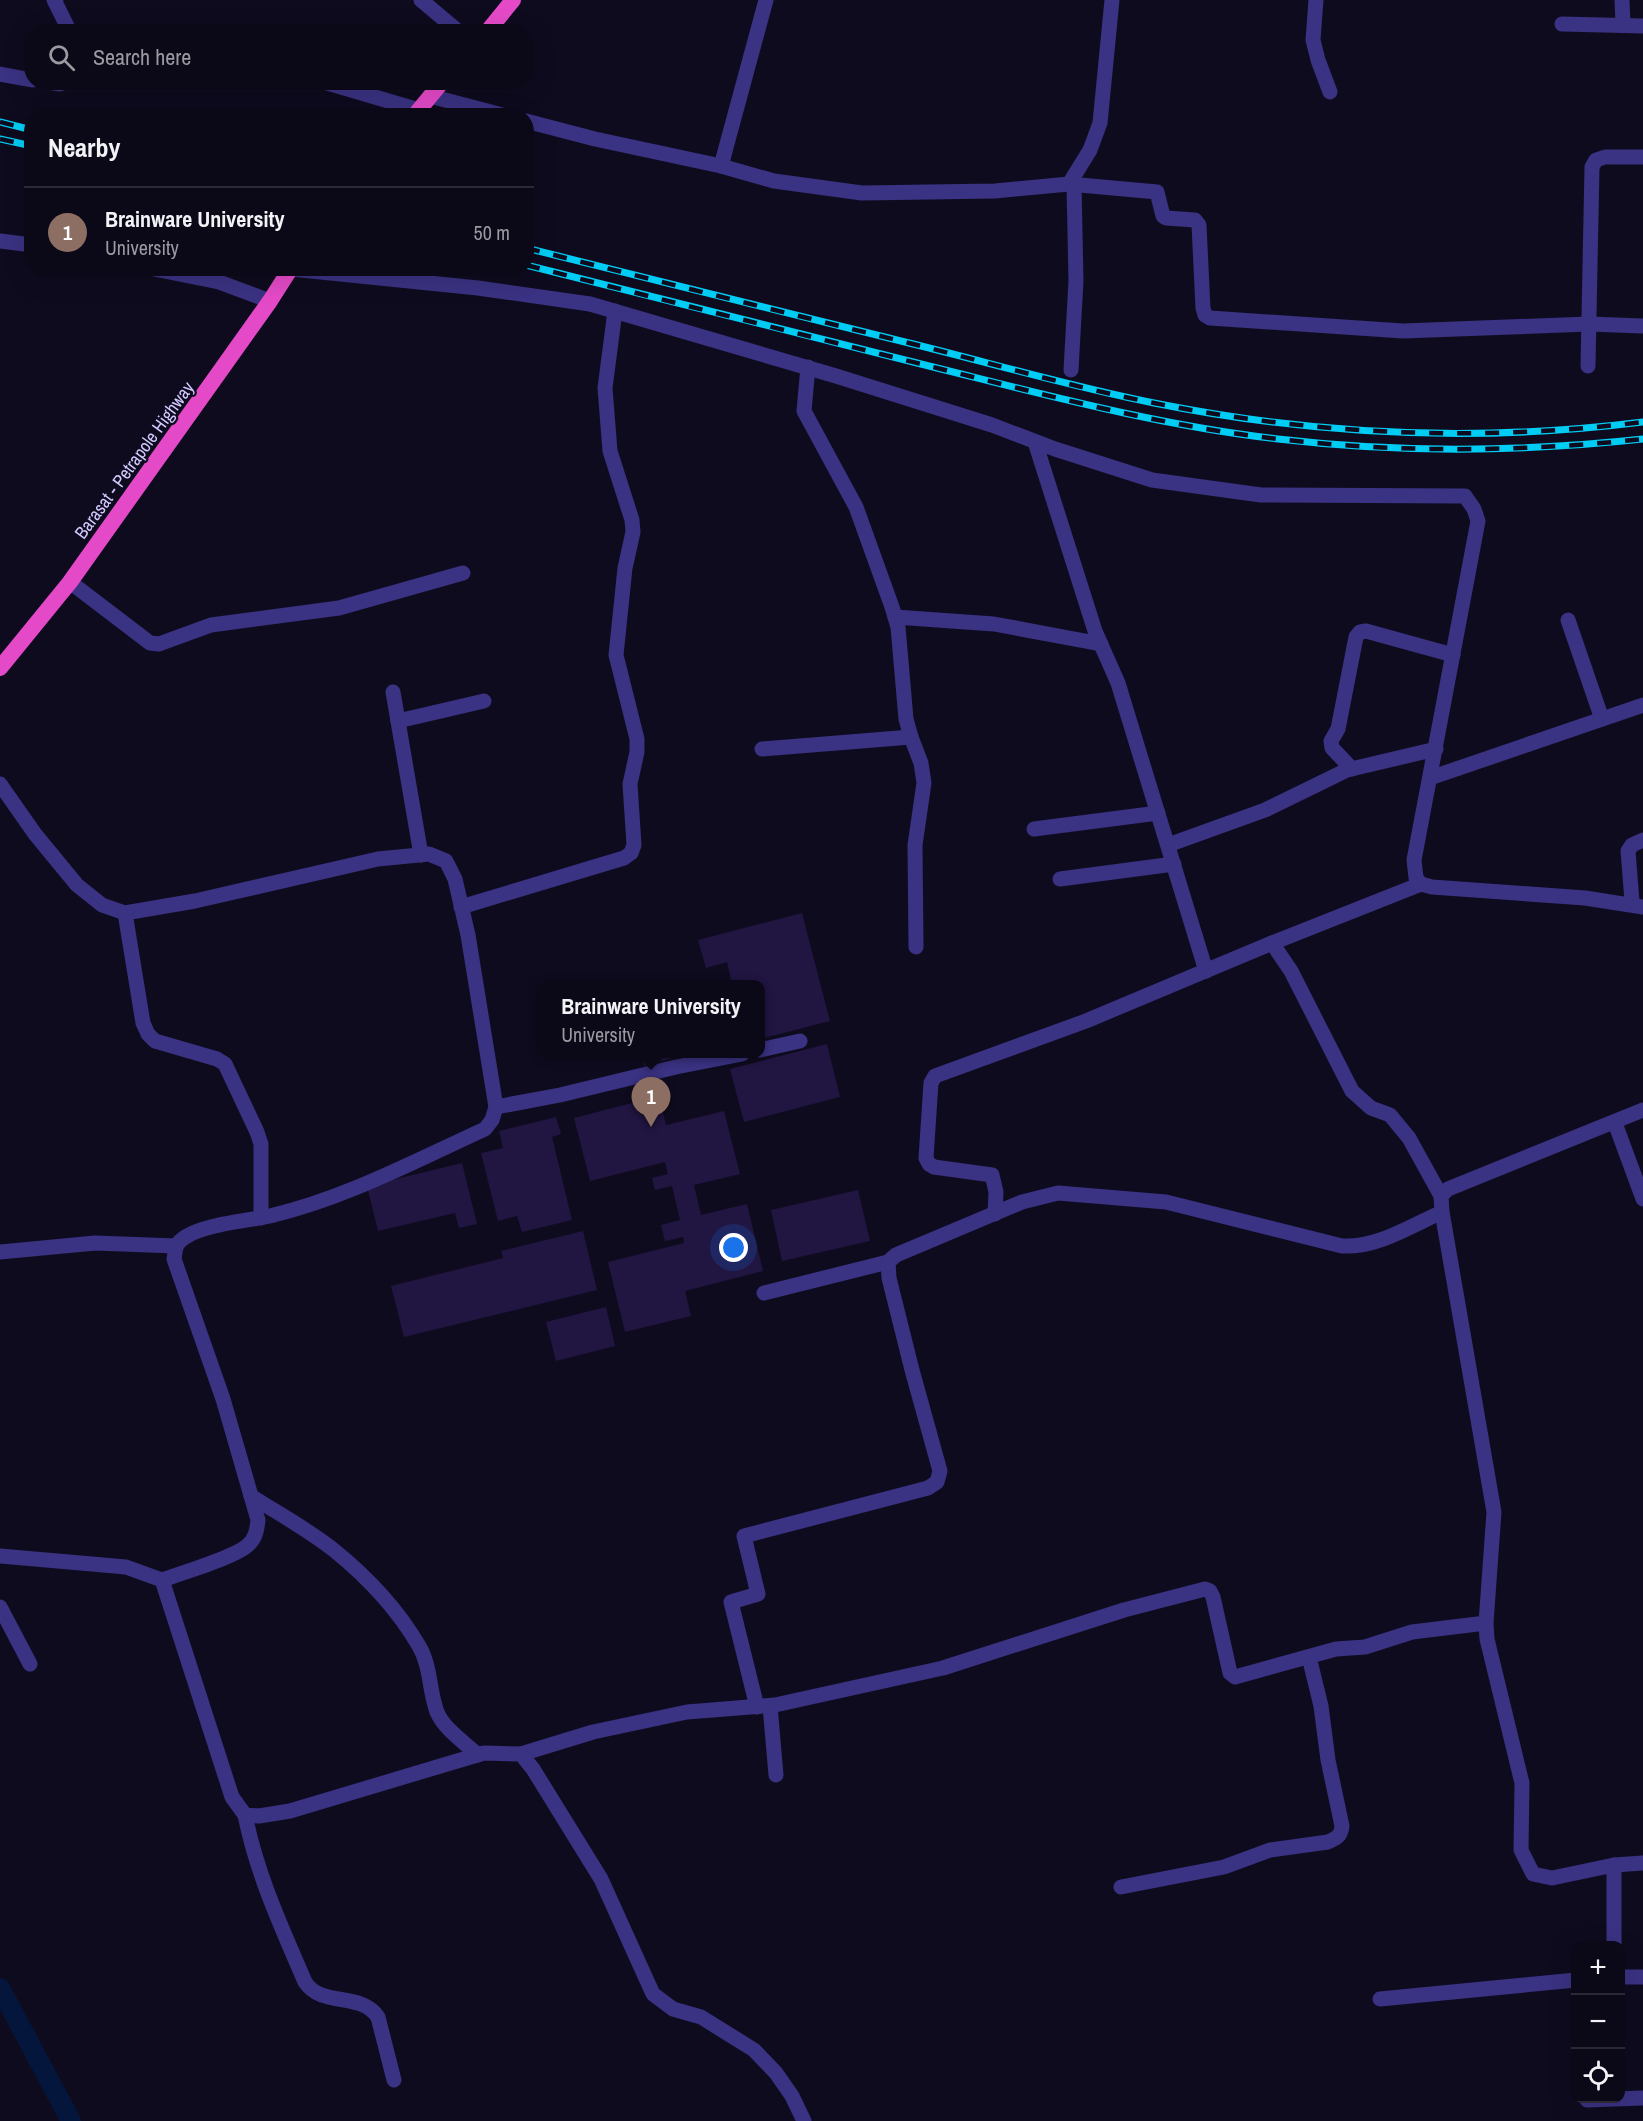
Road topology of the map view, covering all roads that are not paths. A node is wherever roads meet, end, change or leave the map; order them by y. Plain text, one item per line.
1 (56, 0) edge
2 (421, 0) edge
3 (513, 0) edge
4 (766, 0) edge
5 (1112, 0) edge
6 (1316, 0) edge
7 (1622, 0) edge
8 (66, 24) edge
9 (450, 24) edge
10 (494, 24) edge
11 (1562, 24) dead end
12 (1623, 26) junction
13 (1643, 26) edge
14 (0, 74) edge
15 (24, 78) edge
16 (348, 90) edge
17 (435, 90) edge
18 (1330, 92) dead end
19 (430, 96) junction
20 (401, 108) edge
21 (420, 108) edge
22 (476, 108) edge
23 (534, 123) edge
24 (1643, 157) edge
25 (722, 166) junction
26 (1072, 184) junction
27 (0, 241) edge
28 (24, 244) edge
29 (189, 276) edge
30 (286, 276) edge
31 (360, 276) edge
32 (270, 301) junction
33 (615, 311) junction
34 (1589, 324) junction
35 (1643, 326) edge
36 (1588, 366) dead end
37 (808, 368) junction
38 (1071, 370) dead end
39 (1035, 442) junction
40 (462, 573) dead end
41 (70, 582) junction
42 (896, 617) junction
43 (1568, 620) dead end
44 (1101, 644) junction
45 (1453, 655) junction
46 (0, 668) edge
47 (393, 692) dead end
48 (484, 700) dead end
49 (1643, 705) edge
50 (1602, 718) junction
51 (398, 722) junction
52 (911, 737) junction
53 (762, 749) dead end
54 (1436, 749) junction
55 (1352, 769) junction
56 (1430, 778) junction
57 (0, 784) edge
58 (1158, 813) junction
59 (1034, 829) dead end
60 (1643, 840) edge
61 (1168, 845) junction
62 (421, 855) junction
63 (1174, 864) junction
64 (1060, 879) dead end
65 (1421, 884) junction
66 (1636, 902) edge
67 (462, 907) junction
68 (124, 914) junction
69 (1272, 943) junction
70 (916, 946) dead end
71 (1206, 971) junction
72 (800, 1041) dead end
73 (765, 1049) edge
74 (718, 1058) edge
75 (496, 1107) junction
76 (1643, 1110) edge
77 (1615, 1123) junction
78 (1441, 1196) junction
79 (1643, 1198) edge
80 (1442, 1212) junction
81 (995, 1214) junction
82 (261, 1218) junction
83 (176, 1246) junction
84 (0, 1252) edge
85 (888, 1262) junction
86 (764, 1293) dead end
87 (251, 1496) junction
88 (0, 1556) edge
89 (162, 1580) junction
90 (0, 1607) edge
91 (1486, 1623) junction
92 (1309, 1657) junction
93 (30, 1664) dead end
94 (763, 1707) junction
95 (521, 1754) junction
96 (478, 1755) junction
97 (776, 1775) dead end
98 (245, 1815) junction
99 (1643, 1863) edge
100 (1614, 1865) junction
101 (1121, 1887) dead end
102 (1614, 1941) edge
103 (1625, 1977) edge
104 (1643, 1977) edge
105 (1571, 1980) edge
106 (1380, 1999) dead end
107 (394, 2080) dead end
108 (1643, 2098) edge
109 (1625, 2099) edge
110 (804, 2121) edge

1 - 8 street
2 - 9 street
3 - 10 highway
4 - 25 street
5 - 26 street
6 - 18 street
7 - 12 street
11 - 12 street
12 - 13 street
14 - 15 street
16 - 20 street
17 - 19 highway
19 - 21 highway
19 - 22 street
23 - 25 street
24 - 34 street
25 - 26 street
26 - 34 street
26 - 38 street
27 - 28 street
29 - 32 street
30 - 32 highway, Barasat - Petrapole Highway
31 - 33 street
32 - 41 highway, Barasat - Petrapole Highway
33 - 37 street
33 - 67 street
34 - 35 street
34 - 36 street
37 - 39 street
37 - 42 street
39 - 44 street
39 - 45 street
40 - 41 street
41 - 46 highway, Barasat - Petrapole Highway
42 - 44 street
42 - 52 street
43 - 50 street
44 - 58 street
45 - 54 street
45 - 55 street
47 - 51 street
48 - 51 street
49 - 50 street
50 - 56 street
51 - 62 street
52 - 53 street
52 - 70 street
54 - 55 street
54 - 56 street
55 - 61 street
56 - 65 street
57 - 68 street
58 - 59 street
58 - 61 street
60 - 66 street
61 - 63 street
62 - 67 street
62 - 68 street
63 - 64 street
63 - 71 street
65 - 66 street
65 - 69 street
67 - 75 street
68 - 82 street
69 - 71 street
69 - 78 street
71 - 81 street
72 - 73 street
74 - 75 street
75 - 82 street
76 - 77 street
77 - 78 street
77 - 79 street
78 - 80 street
80 - 81 street
80 - 91 street
81 - 85 street
82 - 83 street
83 - 84 street
83 - 87 street
85 - 86 street
85 - 94 street
87 - 89 street
87 - 96 street
88 - 89 street
89 - 98 street
90 - 93 street
91 - 92 street
91 - 100 street
92 - 94 street
92 - 101 street
94 - 95 street
94 - 97 street
95 - 96 street
95 - 110 street
96 - 98 street
98 - 107 street
99 - 100 street
100 - 102 street
103 - 104 street
105 - 106 street
108 - 109 street

